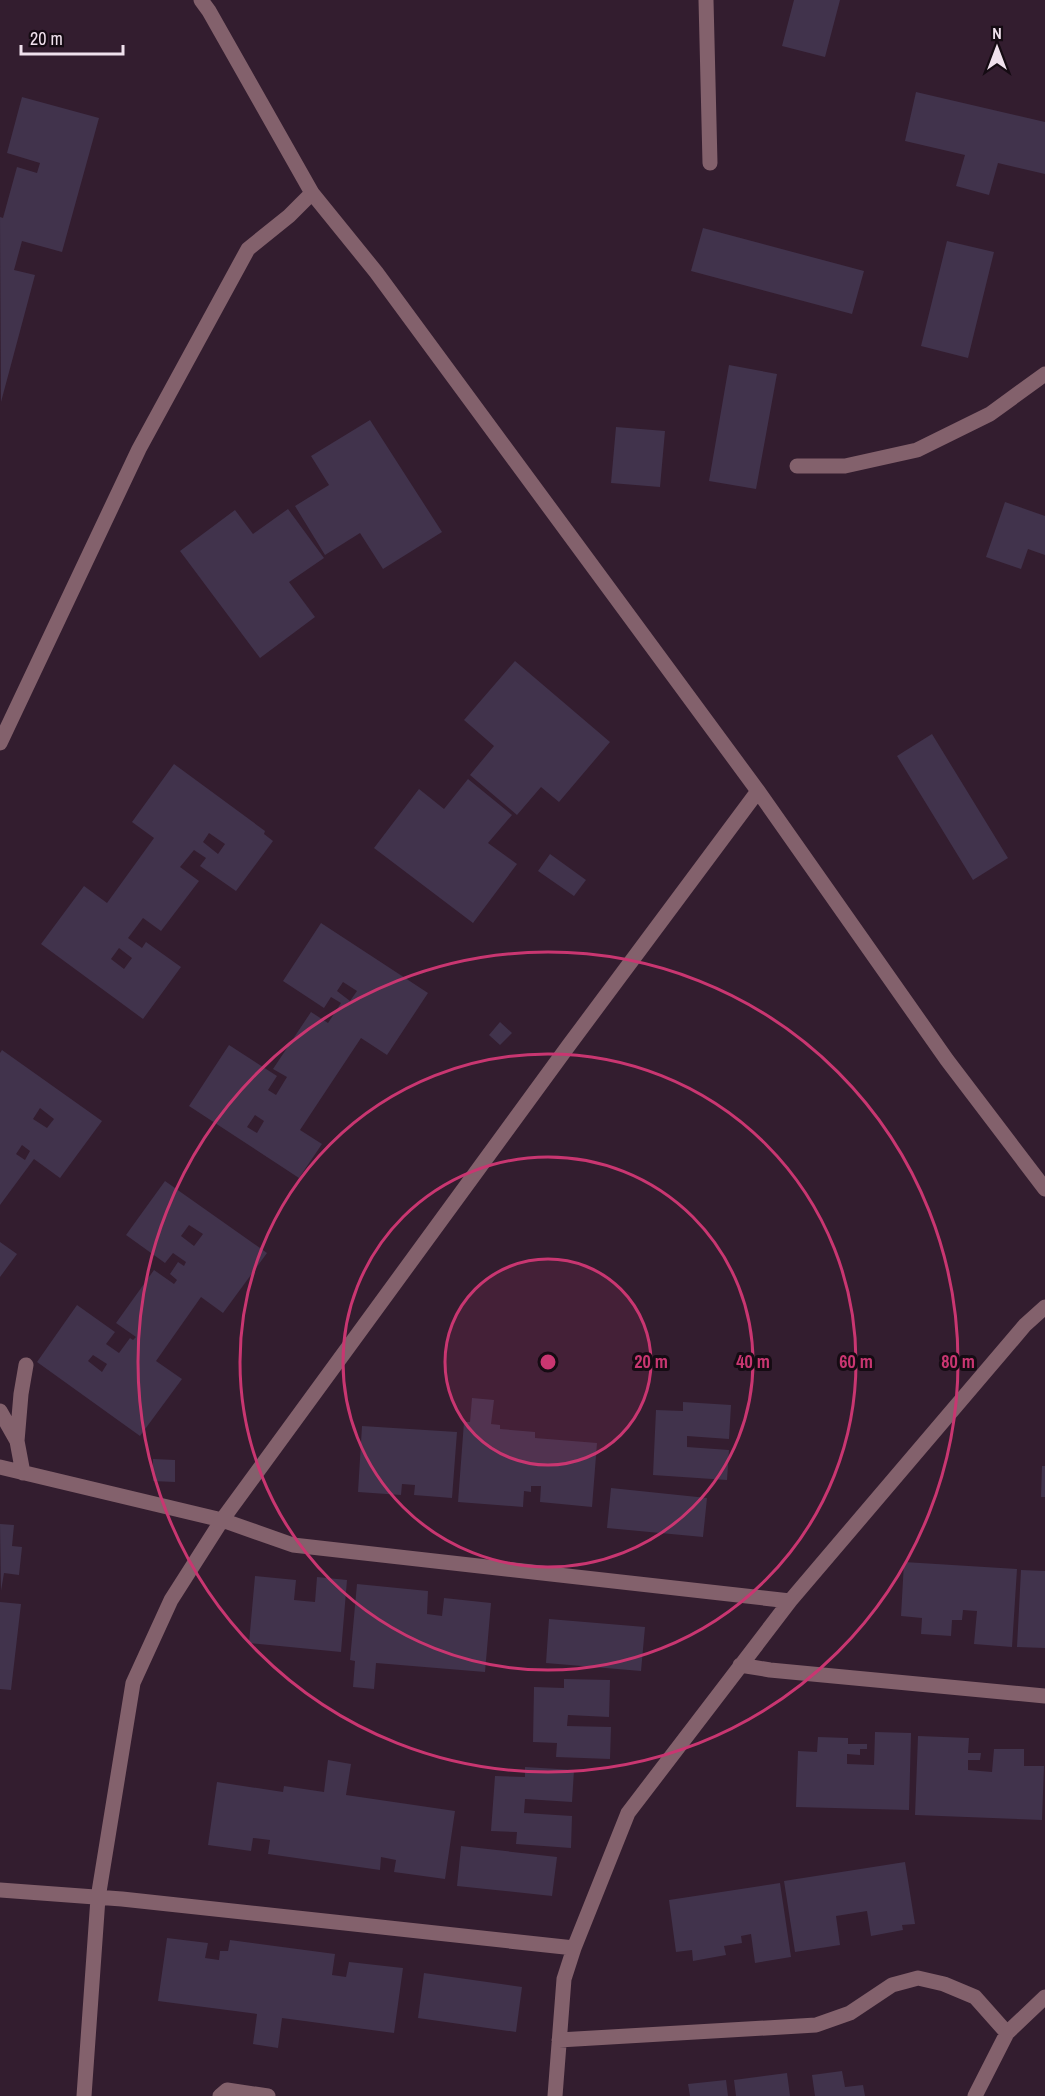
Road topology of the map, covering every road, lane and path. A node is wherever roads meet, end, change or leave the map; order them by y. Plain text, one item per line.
1 (201, 0) edge
2 (706, 0) edge
3 (710, 163) dead end
4 (312, 193) junction
5 (1045, 374) edge
6 (797, 466) dead end
7 (0, 743) edge
8 (758, 791) junction
9 (1045, 1189) edge
10 (1045, 1307) edge
11 (26, 1365) dead end
12 (0, 1411) edge
13 (17, 1441) junction
14 (0, 1467) edge
15 (23, 1473) junction
16 (222, 1520) junction
17 (790, 1601) junction
18 (741, 1665) junction
19 (1045, 1696) edge
20 (0, 1890) edge
21 (98, 1898) junction
22 (574, 1948) junction
23 (1045, 1997) edge
24 (1007, 2032) junction
25 (559, 2040) junction
26 (84, 2096) edge
27 (220, 2096) edge
28 (268, 2096) edge
29 (555, 2096) edge
30 (975, 2096) edge

1 - 4 street
2 - 3 street
4 - 7 street
4 - 8 street
5 - 6 street
8 - 9 street
8 - 16 street
10 - 17 street
11 - 13 street
12 - 13 street
13 - 15 street
14 - 15 street
15 - 16 street
16 - 17 street
16 - 21 street
17 - 18 street
18 - 19 street
18 - 22 street
20 - 21 street
21 - 22 street
21 - 26 street
22 - 25 street
23 - 24 street
24 - 25 street
24 - 30 street
25 - 29 street
27 - 28 street

